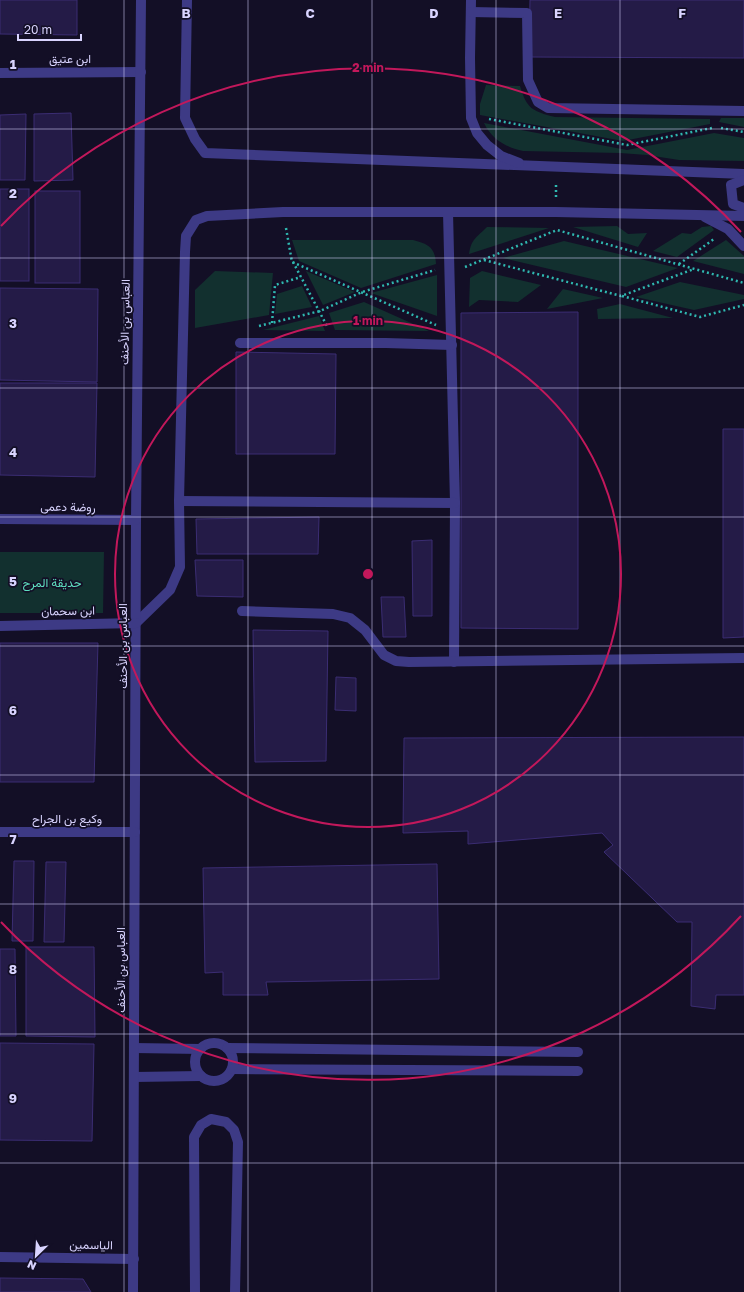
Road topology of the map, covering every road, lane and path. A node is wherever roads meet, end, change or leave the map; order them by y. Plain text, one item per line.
1 (141, 0) edge
2 (187, 0) edge
3 (471, 0) edge
4 (471, 12) junction
5 (141, 72) junction
6 (0, 73) edge
7 (744, 111) edge
8 (471, 116) junction
9 (744, 132) edge
10 (526, 166) junction
11 (556, 168) junction
12 (744, 174) edge
13 (744, 180) edge
14 (744, 208) edge
15 (283, 212) junction
16 (448, 212) junction
17 (556, 212) junction
18 (703, 216) junction
19 (744, 216) edge
20 (728, 229) junction
21 (557, 230) junction
22 (744, 246) edge
23 (484, 260) junction
24 (292, 262) junction
25 (679, 265) junction
26 (450, 269) junction
27 (694, 269) junction
28 (301, 277) junction
29 (744, 283) edge
30 (362, 292) junction
31 (621, 296) junction
32 (744, 305) edge
33 (320, 311) junction
34 (272, 323) junction
35 (452, 331) junction
36 (244, 343) joint
37 (336, 343) junction
38 (452, 345) junction
39 (179, 501) junction
40 (455, 503) junction
41 (0, 519) edge
42 (136, 520) junction
43 (242, 612) dead end
44 (136, 623) junction
45 (0, 626) edge
46 (744, 658) edge
47 (454, 662) junction
48 (0, 832) edge
49 (135, 832) junction
50 (134, 1048) junction
51 (227, 1048) junction
52 (201, 1049) junction
53 (578, 1052) dead end
54 (232, 1069) junction
55 (578, 1070) dead end
56 (201, 1076) junction
57 (134, 1077) junction
58 (0, 1257) edge
59 (134, 1259) junction
60 (133, 1292) edge
61 (195, 1292) edge
62 (235, 1292) edge

1 - 5 street, العباس بن الأحنف
2 - 10 street
3 - 4 street
4 - 7 street
4 - 8 street
5 - 6 street, ابن عتيق
5 - 42 street, العباس بن الأحنف
8 - 9 path
8 - 10 street
10 - 11 street
11 - 12 street
11 - 17 path
13 - 14 street
15 - 16 street
15 - 24 path
15 - 39 street
16 - 17 street
16 - 26 street
17 - 18 street
17 - 21 path
18 - 19 street
18 - 20 street
20 - 22 street
20 - 25 path
21 - 23 path
21 - 25 path
23 - 26 path
23 - 31 path
24 - 28 path
24 - 30 path
25 - 27 path
26 - 30 path
26 - 35 street
27 - 29 path
27 - 31 path
28 - 33 path
28 - 34 path
30 - 33 path
30 - 35 path
31 - 32 path
33 - 34 path
33 - 37 path
34 - 36 path
35 - 38 street
36 - 37 street
37 - 38 street
38 - 40 street
39 - 40 street
39 - 44 street
40 - 47 street
41 - 42 street, روضة دعمى
42 - 44 street, العباس بن الأحنف
43 - 47 street
44 - 45 street, ابن سحمان
44 - 49 street, العباس بن الأحنف
46 - 47 street
48 - 49 street, وكيع بن الجراح
49 - 50 street, العباس بن الأحنف
50 - 52 street
50 - 57 street, العباس بن الأحنف
51 - 52 street
51 - 53 street
51 - 54 street
52 - 56 street
54 - 55 street
54 - 56 street
56 - 57 street
57 - 59 street, العباس بن الأحنف
58 - 59 street, الياسمين
59 - 60 street, العباس بن الأحنف
61 - 62 street

